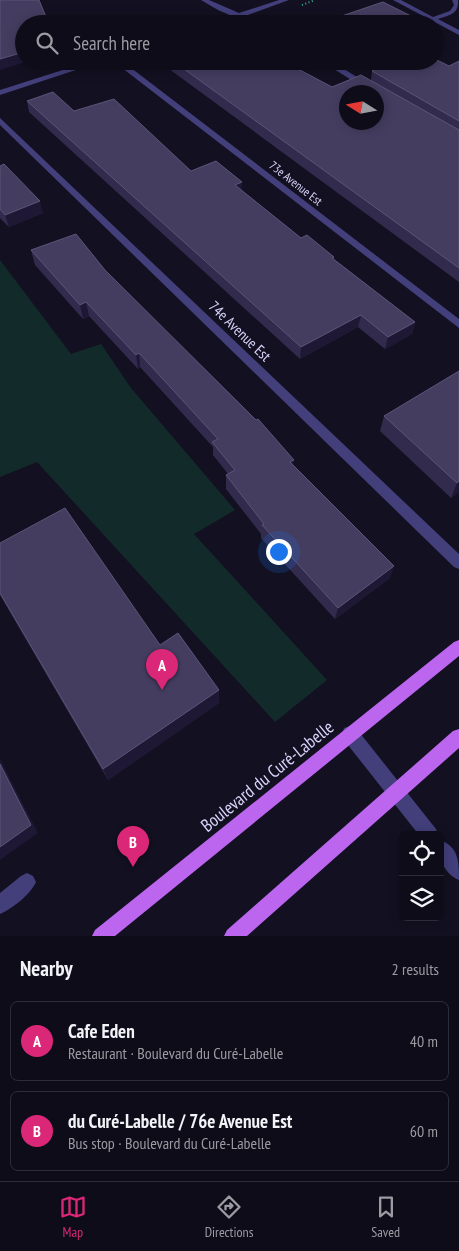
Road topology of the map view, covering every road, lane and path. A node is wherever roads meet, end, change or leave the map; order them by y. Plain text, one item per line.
1 (204, 0) edge
2 (286, 0) edge
3 (396, 0) edge
4 (455, 0) edge
5 (239, 15) joint
6 (424, 15) edge
7 (444, 15) edge
8 (444, 25) edge
9 (459, 33) edge
10 (71, 70) edge
11 (129, 70) edge
12 (340, 70) edge
13 (365, 85) edge
14 (0, 93) edge
15 (0, 120) edge
16 (459, 324) edge
17 (459, 563) edge
18 (459, 647) edge
19 (350, 734) junction
20 (459, 737) edge
21 (396, 793) junction
22 (427, 831) edge
23 (444, 853) edge
24 (459, 871) edge
25 (27, 882) dead end
26 (0, 905) edge
27 (101, 936) edge
28 (233, 936) edge

1 - 5 street
2 - 5 street
3 - 6 street
4 - 7 street
8 - 9 street
10 - 14 street
11 - 16 street, 73e Avenue Est
12 - 13 street
15 - 17 street, 74e Avenue Est
18 - 19 main road, Boulevard du Curé-Labelle
19 - 21 street
19 - 27 main road, Boulevard du Curé-Labelle
20 - 21 main road
21 - 22 street
21 - 28 main road
23 - 24 street
25 - 26 street

